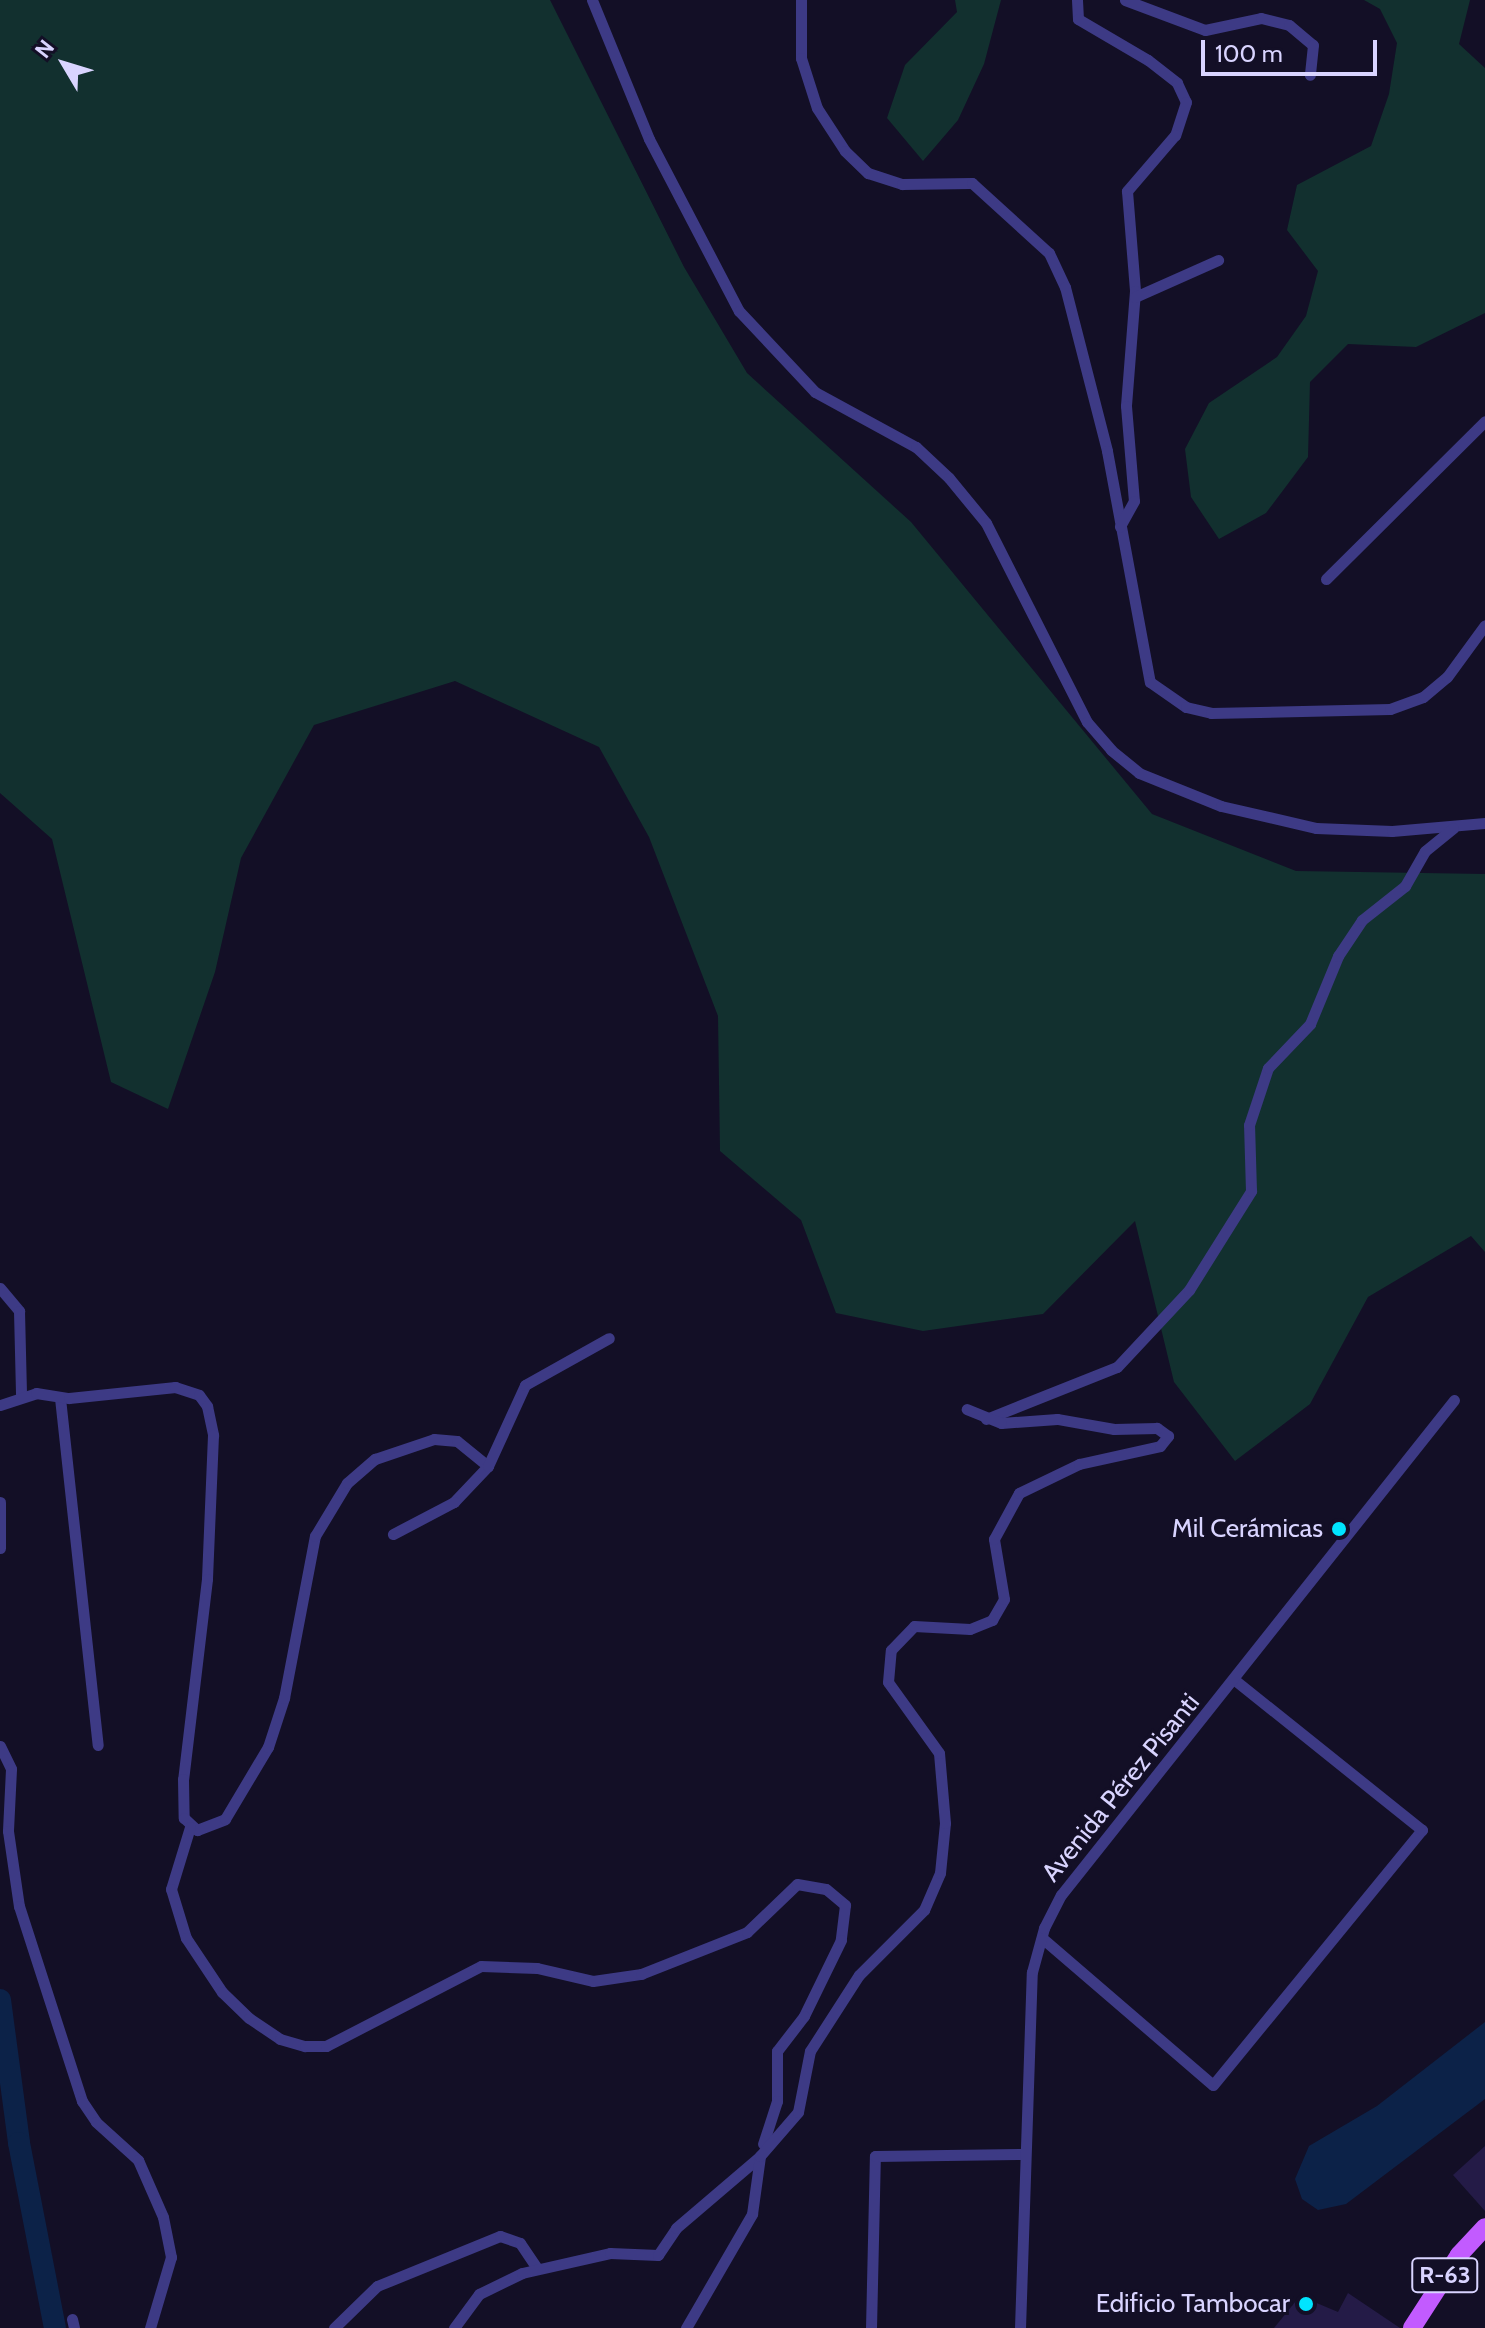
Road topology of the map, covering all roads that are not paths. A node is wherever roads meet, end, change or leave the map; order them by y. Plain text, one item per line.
1 (592, 0) edge
2 (801, 0) edge
3 (1125, 0) edge
4 (1074, 2) edge
5 (1310, 75) dead end
6 (1218, 260) dead end
7 (1135, 297) junction
8 (1485, 421) edge
9 (1120, 526) junction
10 (1326, 579) dead end
11 (1485, 625) edge
12 (1485, 823) edge
13 (1453, 828) junction
14 (0, 1288) edge
15 (609, 1338) dead end
16 (21, 1395) junction
17 (60, 1398) junction
18 (1454, 1400) dead end
19 (0, 1405) edge
20 (967, 1409) dead end
21 (986, 1419) junction
22 (488, 1466) junction
23 (0, 1502) edge
24 (393, 1534) dead end
25 (0, 1548) edge
26 (1236, 1681) junction
27 (98, 1745) dead end
28 (0, 1746) edge
29 (4, 1793) edge
30 (190, 1827) junction
31 (1042, 1938) junction
32 (1024, 2154) junction
33 (761, 2155) junction
34 (1485, 2227) edge
35 (1485, 2241) edge
36 (537, 2268) junction
37 (1438, 2294) junction
38 (150, 2328) edge
39 (334, 2328) edge
40 (454, 2328) edge
41 (686, 2328) edge
42 (871, 2328) edge
43 (1020, 2328) edge
44 (1412, 2328) edge
45 (1426, 2328) edge

1 - 13 street
2 - 9 street
3 - 5 street
4 - 7 street
6 - 7 street
7 - 9 street
8 - 10 street
9 - 11 street
12 - 13 street
13 - 21 street
14 - 16 street
15 - 22 street
16 - 17 street
16 - 19 street
17 - 27 street
17 - 30 street
18 - 26 street, Avenida Pérez Pisanti
20 - 21 street
21 - 33 street
22 - 24 street
22 - 30 street
23 - 25 street
26 - 31 street, Avenida Pérez Pisanti
26 - 31 street
28 - 29 street
29 - 38 street
30 - 33 street
31 - 32 street, Avenida Pérez Pisanti
32 - 42 street
32 - 43 street, Avenida Pérez Pisanti
33 - 36 street
33 - 41 street
34 - 37 main road, R-63
35 - 37 main road, R-63
36 - 39 street
36 - 40 street
37 - 44 main road, R-63
37 - 45 main road, R-63

